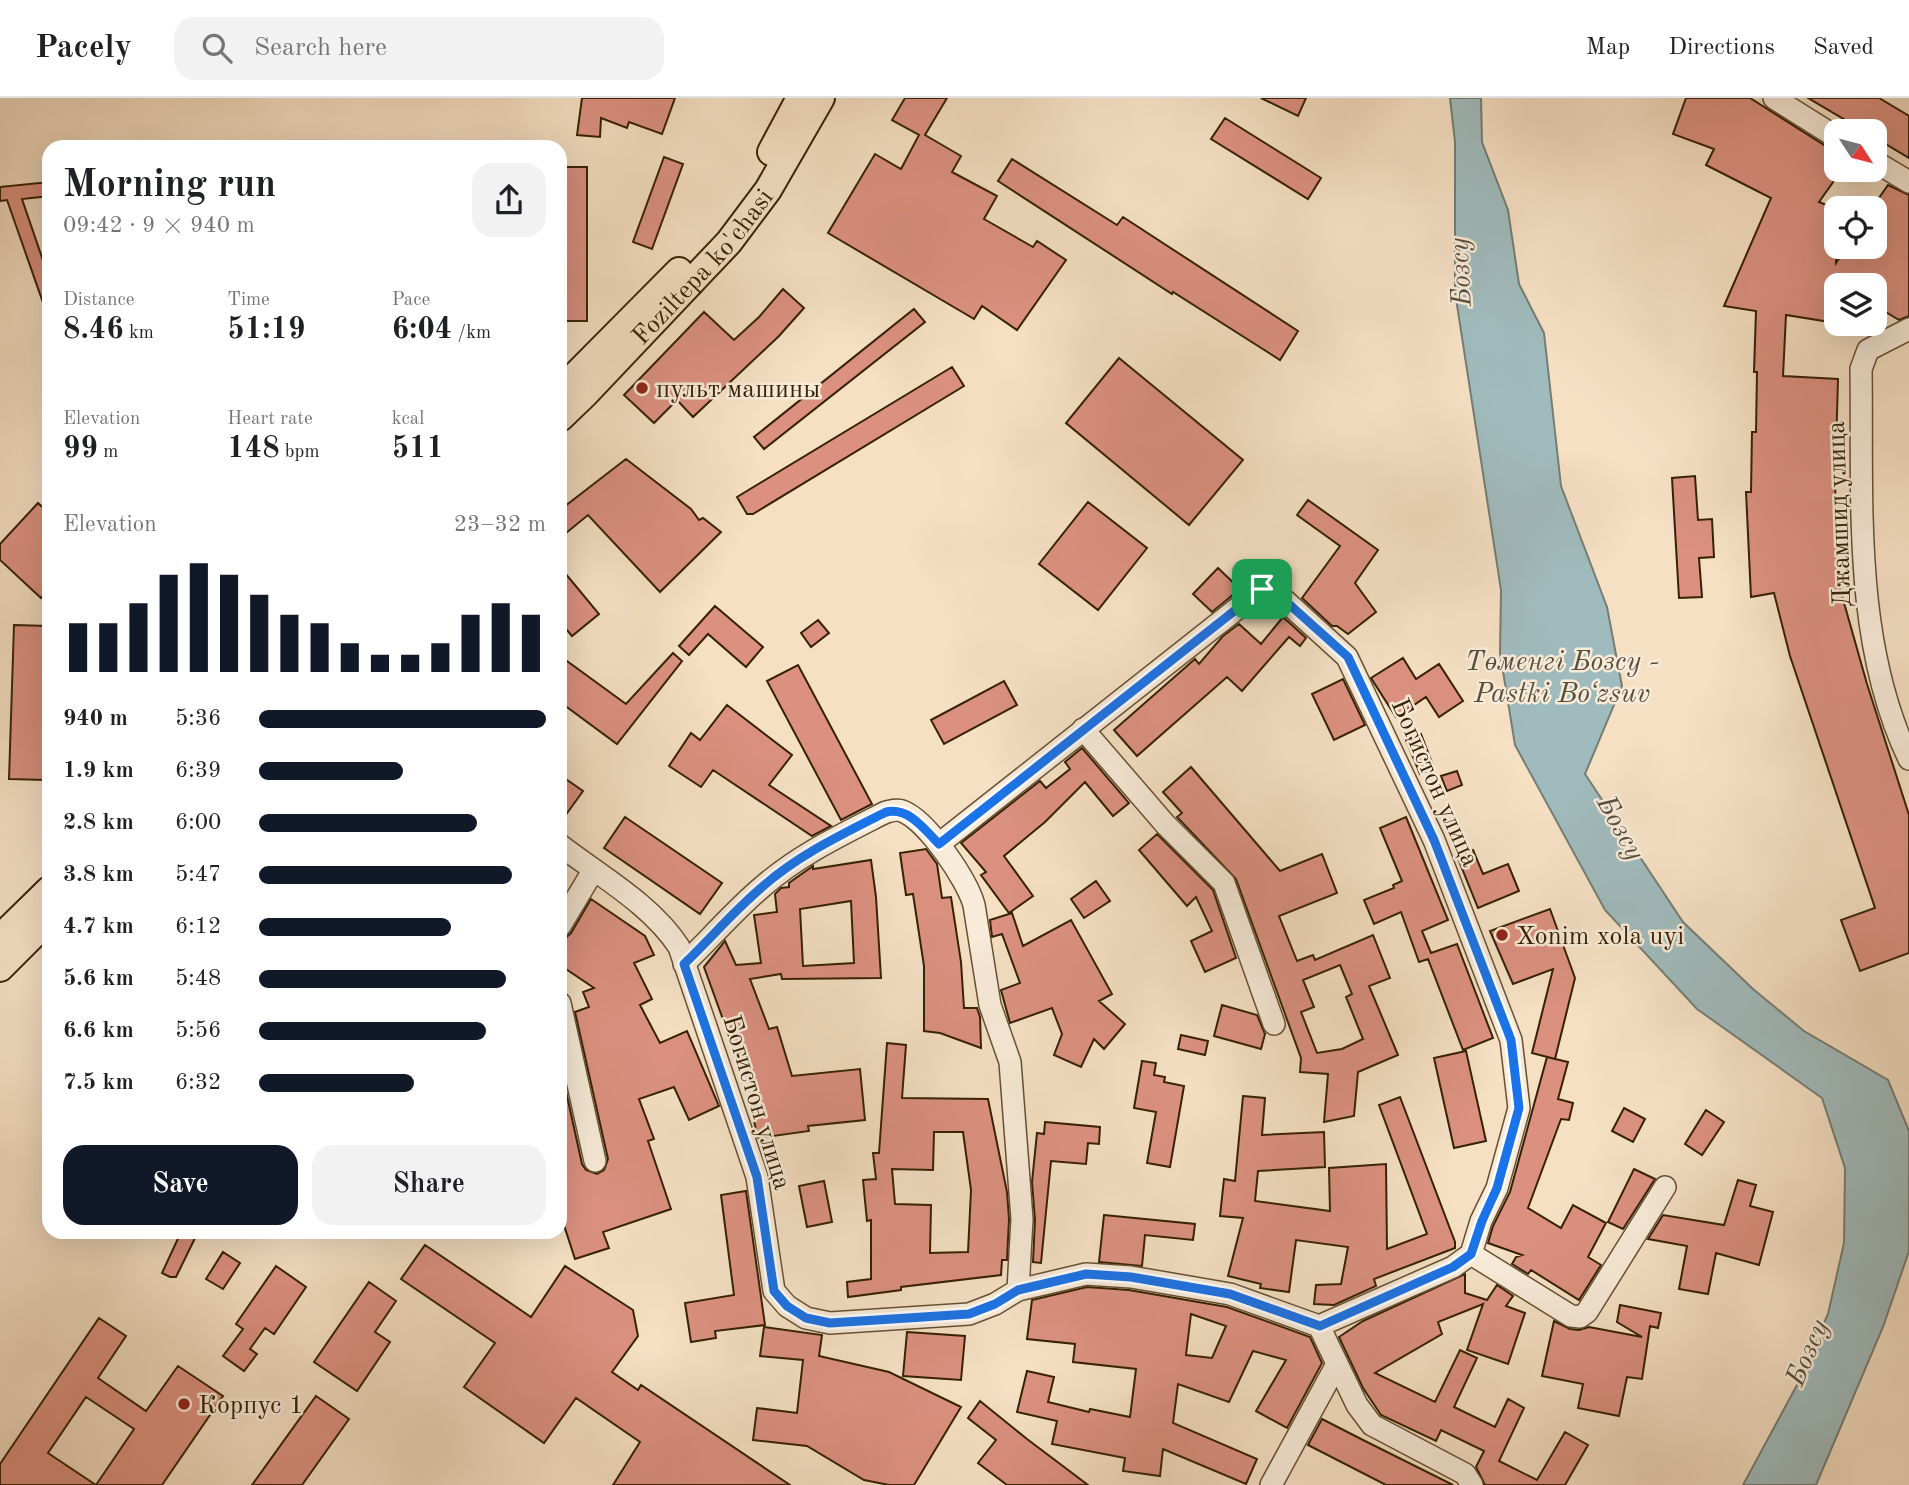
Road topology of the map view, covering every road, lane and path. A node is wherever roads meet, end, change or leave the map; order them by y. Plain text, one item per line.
1 (800, 98) edge
2 (821, 98) edge
3 (1774, 98) edge
4 (1824, 129) edge
5 (1887, 169) edge
6 (1909, 182) edge
7 (1909, 329) edge
8 (567, 384) edge
9 (567, 411) edge
10 (1083, 729) junction
11 (1909, 759) edge
12 (939, 844) junction
13 (567, 851) edge
14 (593, 871) junction
15 (42, 897) edge
16 (567, 914) edge
17 (42, 926) edge
18 (0, 938) edge
19 (684, 964) junction
20 (0, 968) edge
21 (1274, 1024) dead end
22 (567, 1035) edge
23 (595, 1161) dead end
24 (1665, 1187) dead end
25 (1471, 1254) junction
26 (1018, 1290) junction
27 (1320, 1326) junction
28 (1337, 1364) junction
29 (1271, 1485) edge
30 (1472, 1485) edge

1 - 8 main road, Foziltepa ko'chasi
2 - 9 main road, Foziltepa ko'chasi
3 - 4 street
5 - 6 street
7 - 11 street, Джамшид улица
10 - 12 street, Богистон улица
10 - 21 street
10 - 25 street, Богистон улица
12 - 19 street
12 - 26 street
13 - 14 street, Богистон улица
14 - 16 street
14 - 19 street, Богистон улица
15 - 18 main road
17 - 20 main road
19 - 26 street, Богистон улица
22 - 23 street
24 - 25 street
25 - 27 street
26 - 27 street, Богистон улица
27 - 28 street
28 - 29 street
28 - 30 street

